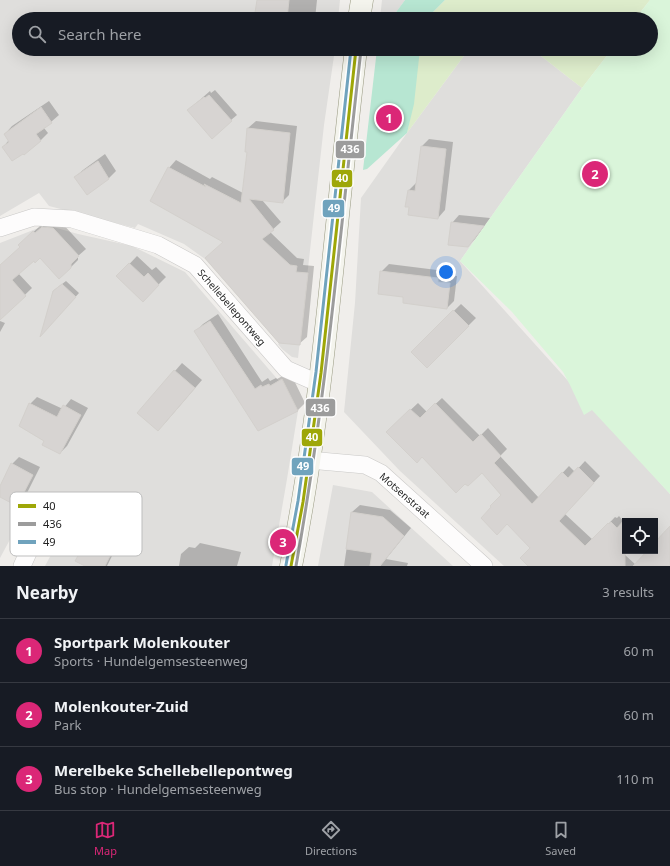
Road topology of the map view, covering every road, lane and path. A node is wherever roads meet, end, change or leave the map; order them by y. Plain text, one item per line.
1 (362, 0) edge
2 (360, 12) edge
3 (355, 56) edge
4 (0, 228) edge
5 (320, 384) junction
6 (309, 460) junction
7 (27, 556) edge
8 (22, 566) edge
9 (291, 566) edge
10 (484, 566) edge

1 - 2 main road
3 - 5 main road
4 - 5 street, Schellebellepontweg
5 - 6 main road
6 - 9 main road
6 - 10 street, Motsenstraat
7 - 8 street

